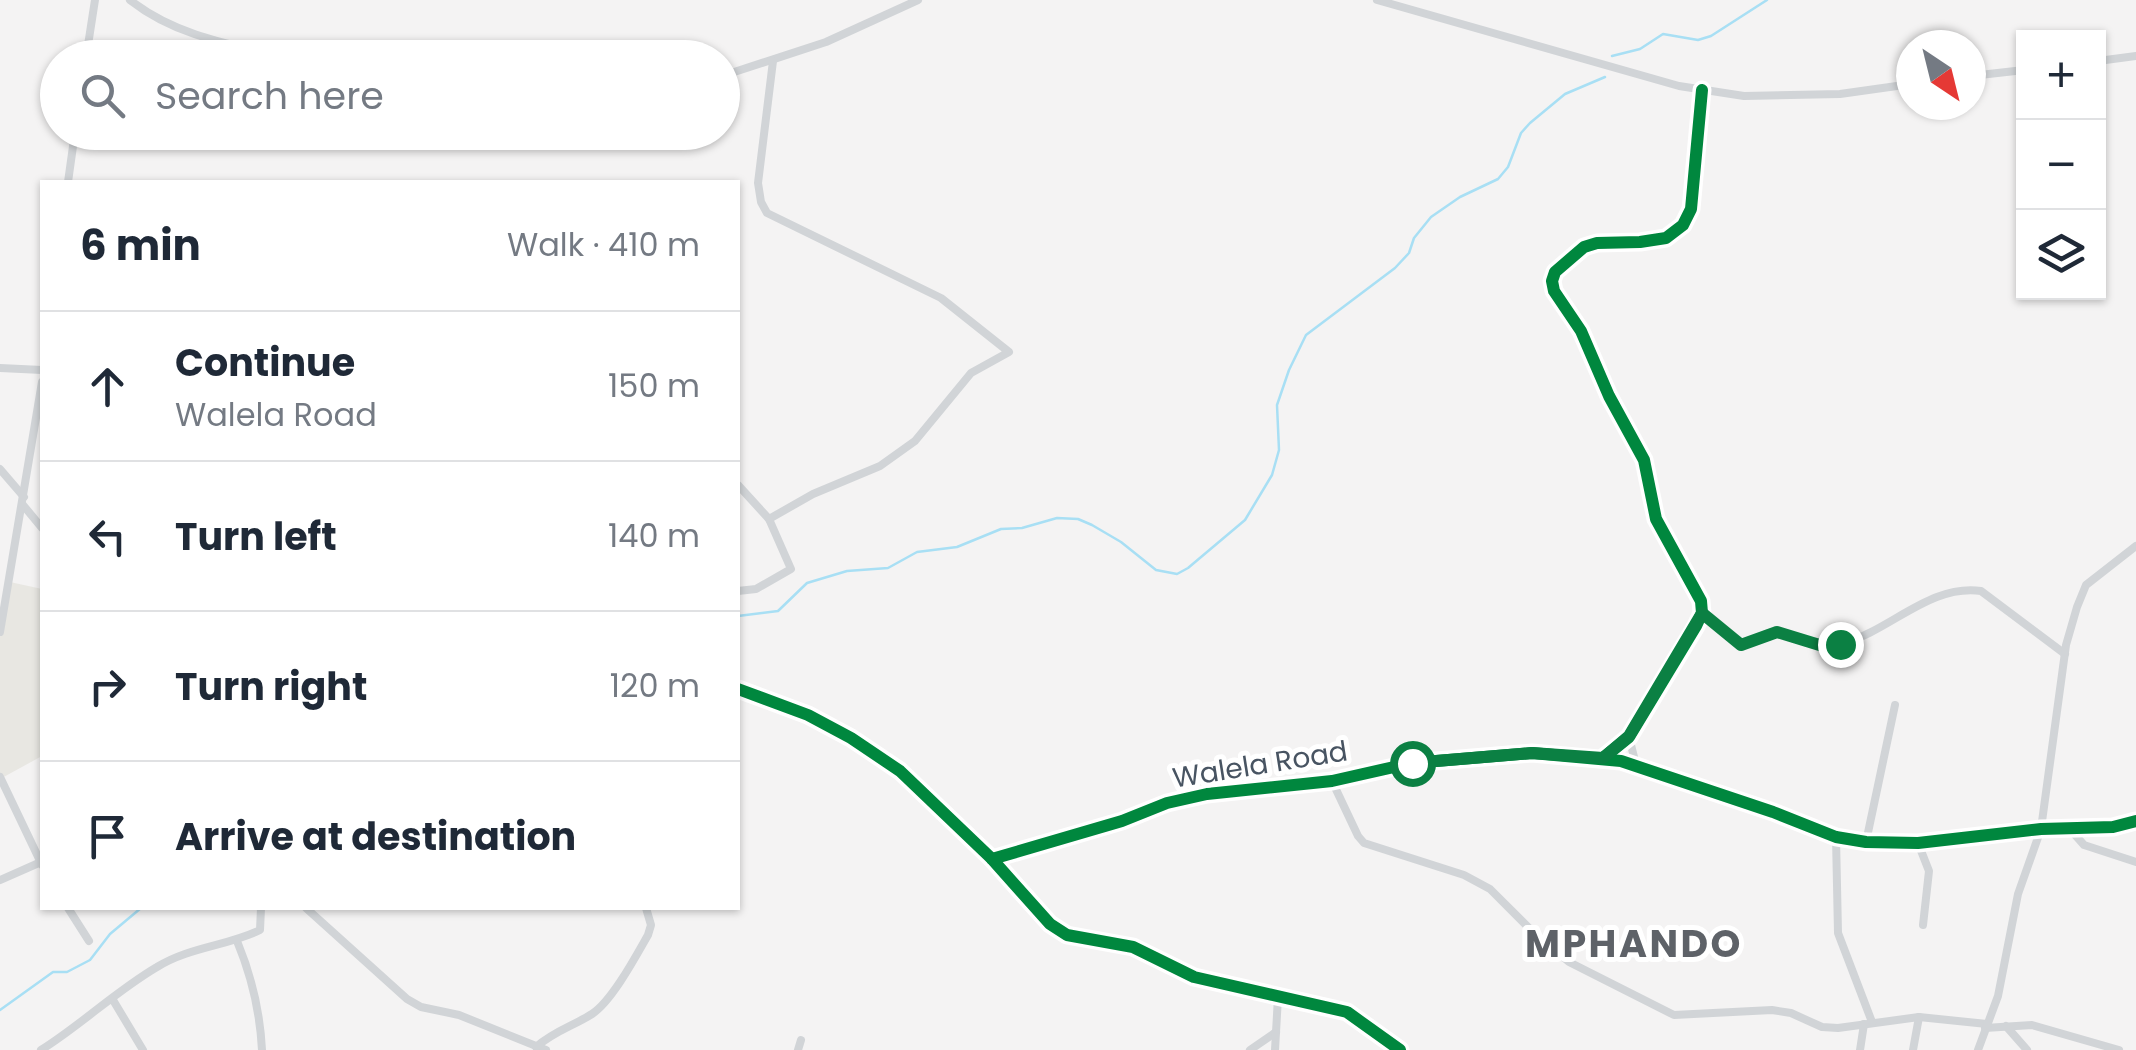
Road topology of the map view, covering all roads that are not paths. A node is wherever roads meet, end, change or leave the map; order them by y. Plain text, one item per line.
1 (95, 0) edge
2 (130, 0) edge
3 (918, 0) edge
4 (1377, 0) edge
5 (89, 40) edge
6 (218, 40) edge
7 (2136, 56) edge
8 (2106, 59) edge
9 (773, 61) junction
10 (740, 71) edge
11 (2016, 71) edge
12 (1986, 74) edge
13 (1896, 86) edge
14 (1702, 90) junction
15 (72, 150) edge
16 (68, 180) edge
17 (0, 368) edge
18 (40, 370) edge
19 (40, 395) edge
20 (0, 469) edge
21 (740, 486) edge
22 (23, 501) junction
23 (769, 519) junction
24 (40, 525) edge
25 (2136, 546) edge
26 (740, 591) edge
27 (1702, 613) junction
28 (0, 632) edge
29 (2065, 654) junction
30 (740, 691) edge
31 (1895, 706) dead end
32 (1629, 736) junction
33 (1603, 758) junction
34 (1636, 765) junction
35 (0, 777) edge
36 (1332, 781) junction
37 (2136, 820) edge
38 (2068, 828) junction
39 (2041, 829) junction
40 (1836, 837) junction
41 (1866, 842) junction
42 (1918, 843) junction
43 (992, 859) junction
44 (40, 860) edge
45 (2136, 862) edge
46 (40, 865) edge
47 (0, 880) edge
48 (69, 910) edge
49 (261, 910) edge
50 (308, 910) edge
51 (647, 910) edge
52 (1923, 925) dead end
53 (237, 940) junction
54 (89, 941) dead end
55 (1278, 997) junction
56 (112, 1000) junction
57 (1920, 1016) junction
58 (1868, 1023) junction
59 (1986, 1026) junction
60 (2006, 1026) junction
61 (1276, 1032) junction
62 (541, 1048) edge
63 (41, 1050) edge
64 (142, 1050) edge
65 (262, 1050) edge
66 (1250, 1050) edge
67 (1275, 1050) edge
68 (1400, 1050) edge
69 (1860, 1050) edge
70 (1913, 1050) edge
71 (1978, 1050) edge
72 (2027, 1050) edge
73 (2119, 1050) edge

1 - 5 street
2 - 6 street
3 - 9 street
4 - 14 street
7 - 8 street
9 - 10 street
9 - 23 street
11 - 12 street
13 - 14 street
14 - 27 street
15 - 16 street
17 - 18 street
19 - 22 street
20 - 22 street
21 - 23 street
22 - 24 street
22 - 28 street
23 - 26 street
25 - 29 street
27 - 29 street
27 - 32 street
29 - 39 street
30 - 43 street
31 - 41 street
32 - 33 street
32 - 34 street
33 - 34 street, Walela Road
33 - 36 street, Walela Road
34 - 40 street, Walela Road
35 - 44 street
36 - 43 street, Walela Road
36 - 58 street
37 - 38 street, Walela Road
38 - 39 street, Walela Road
38 - 45 street
39 - 42 street, Walela Road
39 - 59 street
40 - 41 street, Walela Road
40 - 58 street
41 - 42 street, Walela Road
42 - 52 street
43 - 55 street
46 - 47 street
48 - 54 street
49 - 53 street
50 - 62 street
51 - 62 street
53 - 56 street
53 - 65 street
55 - 61 street
55 - 68 street
56 - 63 street
56 - 64 street
57 - 58 street
57 - 59 street
57 - 70 street
58 - 69 street
59 - 60 street
59 - 71 street
60 - 72 street
60 - 73 street
61 - 66 street
61 - 67 street

